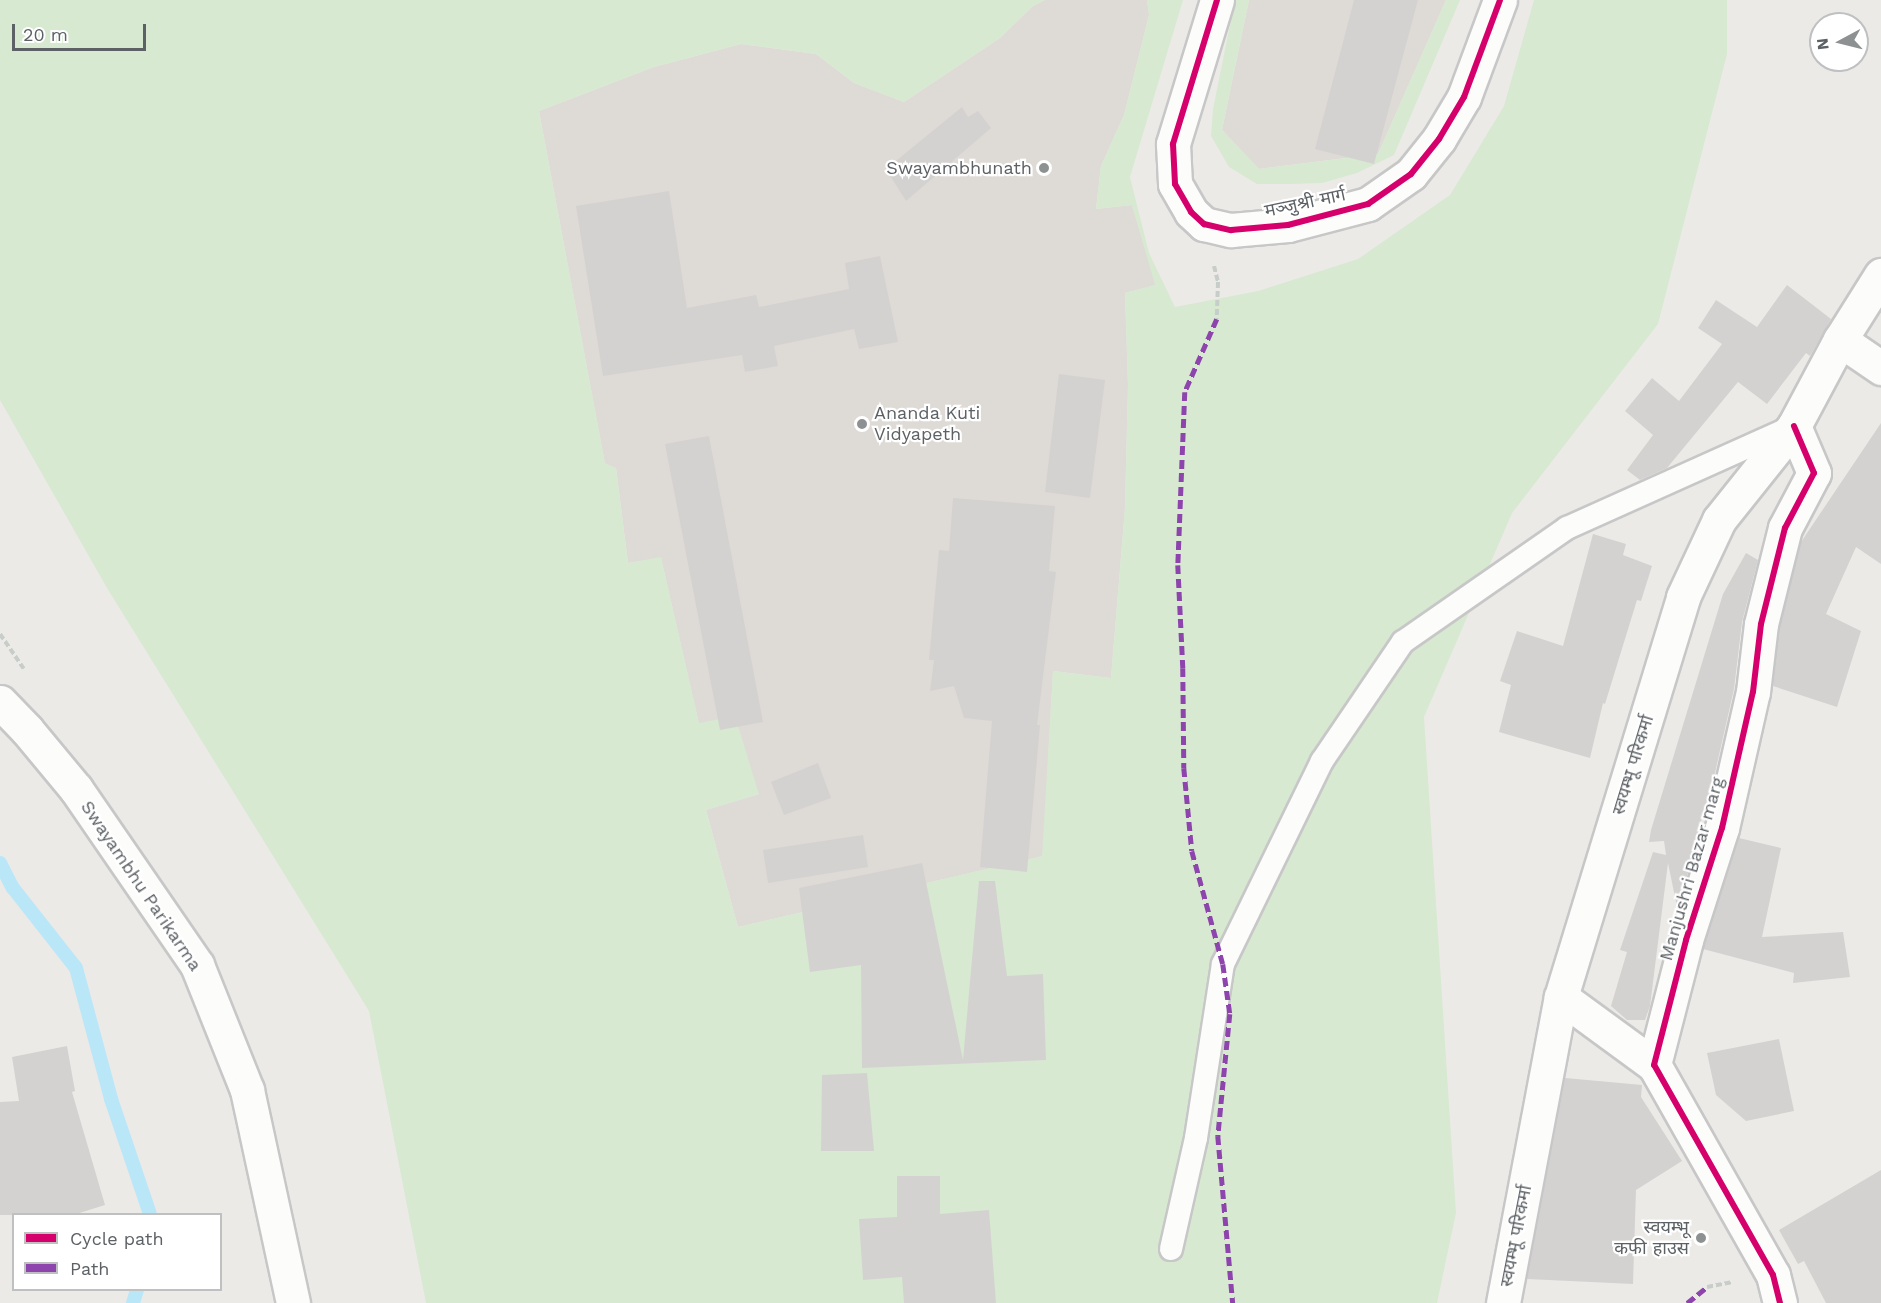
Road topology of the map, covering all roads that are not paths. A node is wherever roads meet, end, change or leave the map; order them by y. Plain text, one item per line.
1 (1217, 0) edge
2 (1500, 0) edge
3 (1881, 275) edge
4 (1840, 340) junction
5 (1881, 368) edge
6 (1794, 426) junction
7 (0, 702) edge
8 (1561, 997) junction
9 (1654, 1065) junction
10 (1171, 1249) dead end
11 (293, 1303) edge
12 (1503, 1303) edge
13 (1780, 1303) edge

1 - 2 main road, मञ्जुश्री मार्ग
3 - 4 main road, स्वयम्भू परिकर्मा
4 - 5 main road
4 - 6 main road, स्वयम्भू परिकर्मा
6 - 8 main road, स्वयम्भू परिकर्मा
6 - 9 main road, Manjushri Bazar marg
6 - 10 lane
7 - 11 main road, Swayambhu Parikarma
8 - 9 main road
8 - 12 main road, स्वयम्भू परिकर्मा
9 - 13 main road

